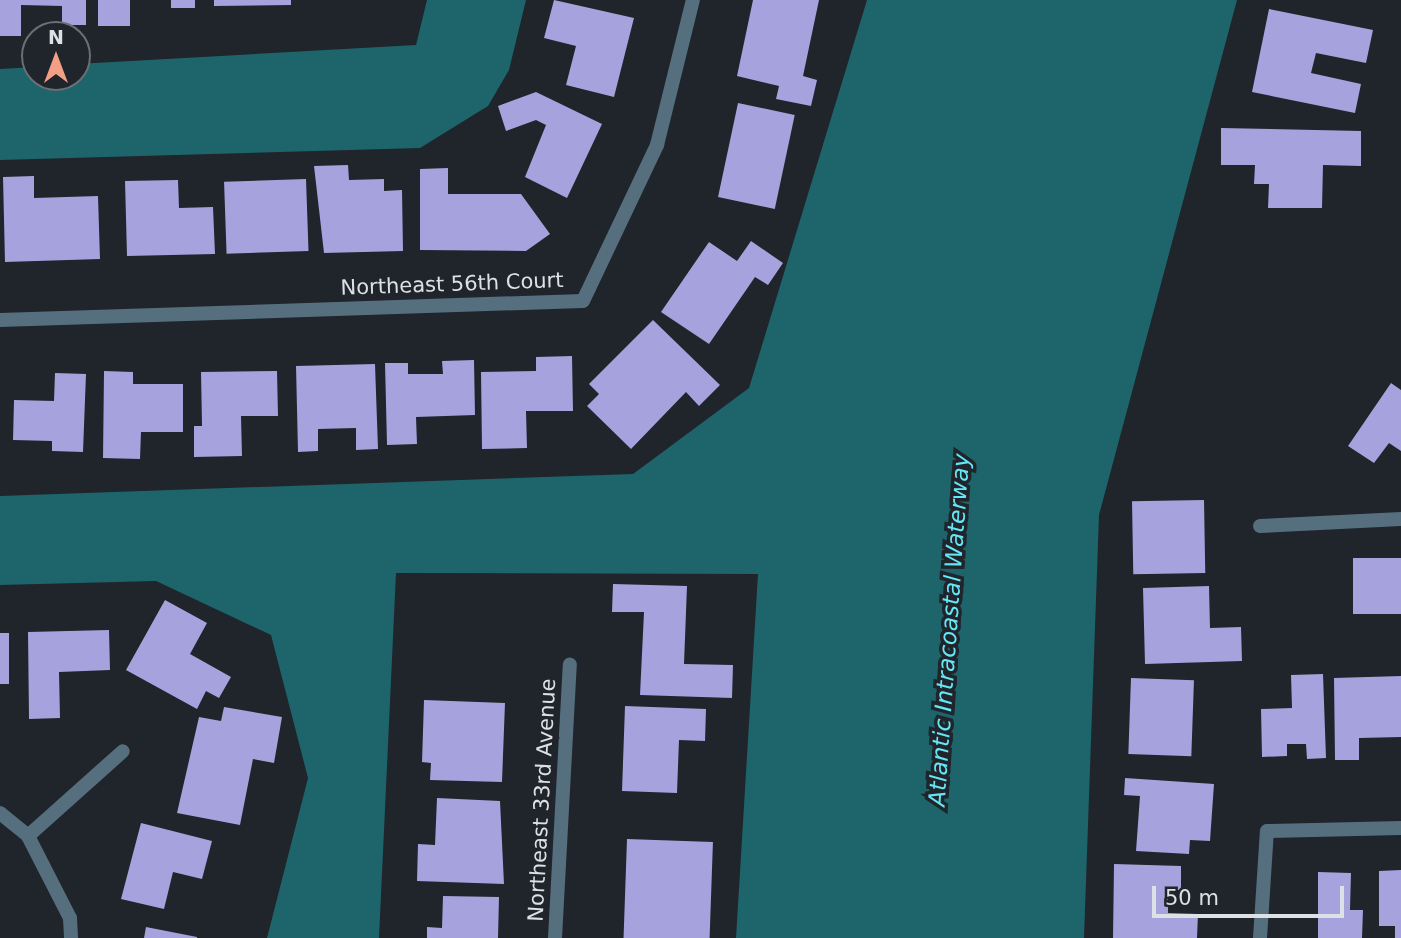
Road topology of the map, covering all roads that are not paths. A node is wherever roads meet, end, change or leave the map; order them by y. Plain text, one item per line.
1 (693, 0) edge
2 (0, 320) edge
3 (1401, 519) edge
4 (1260, 526) dead end
5 (570, 664) dead end
6 (123, 751) dead end
7 (0, 813) edge
8 (1401, 828) edge
9 (28, 835) junction
10 (71, 938) edge
11 (555, 938) edge
12 (1259, 938) edge

1 - 2 street, Northeast 56th Court
3 - 4 street
5 - 11 street, Northeast 33rd Avenue
6 - 9 street
7 - 9 street
8 - 12 street
9 - 10 street

